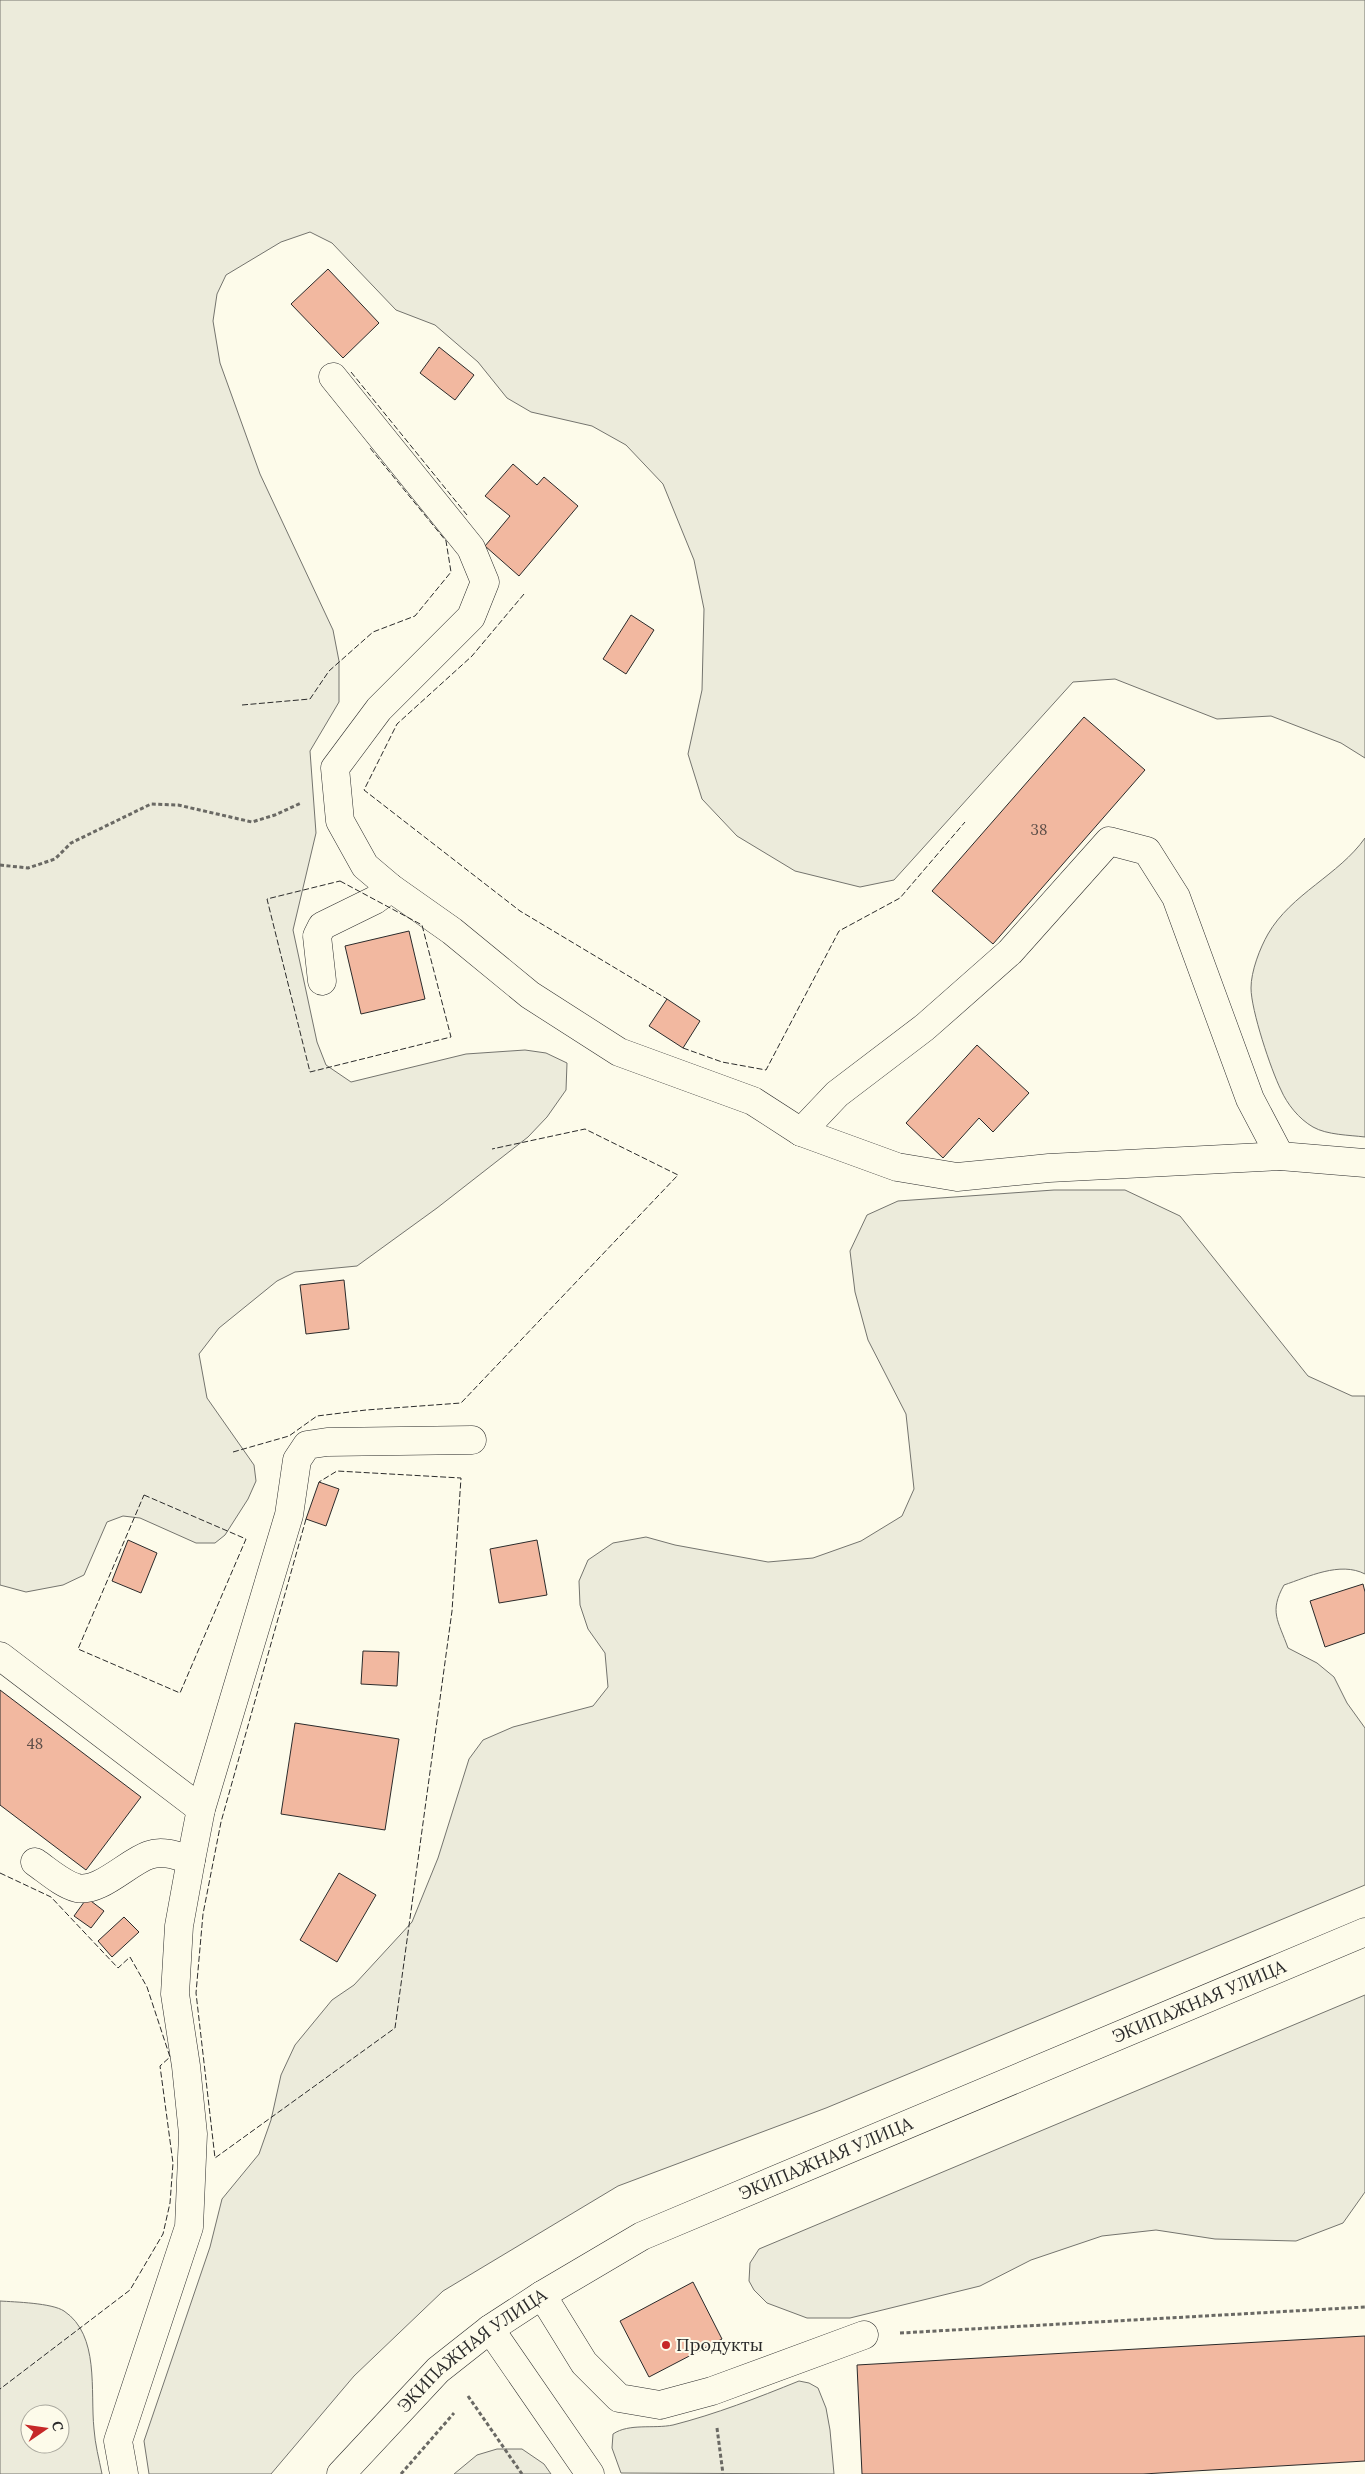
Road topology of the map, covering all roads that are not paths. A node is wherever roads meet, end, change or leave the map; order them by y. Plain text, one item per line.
1 (333, 377) dead end
2 (391, 888) junction
3 (322, 981) dead end
4 (802, 1132) junction
5 (1280, 1156) junction
6 (1365, 1163) edge
7 (472, 1440) dead end
8 (0, 1656) edge
9 (201, 1809) junction
10 (191, 1860) junction
11 (35, 1862) dead end
12 (1365, 1932) edge
13 (542, 2295) junction
14 (490, 2329) junction
15 (864, 2335) road end
16 (124, 2474) edge
17 (342, 2474) edge
18 (590, 2474) edge

1 - 2 main road
2 - 3 main road
2 - 4 main road
4 - 5 main road
4 - 5 main road
5 - 6 main road
7 - 9 main road
8 - 9 main road
9 - 10 main road
10 - 11 main road
10 - 16 main road
12 - 13 main road, ЭКИПАЖНАЯ УЛИЦА
13 - 14 main road, ЭКИПАЖНАЯ УЛИЦА
13 - 15 main road
14 - 17 main road, ЭКИПАЖНАЯ УЛИЦА
14 - 18 main road

